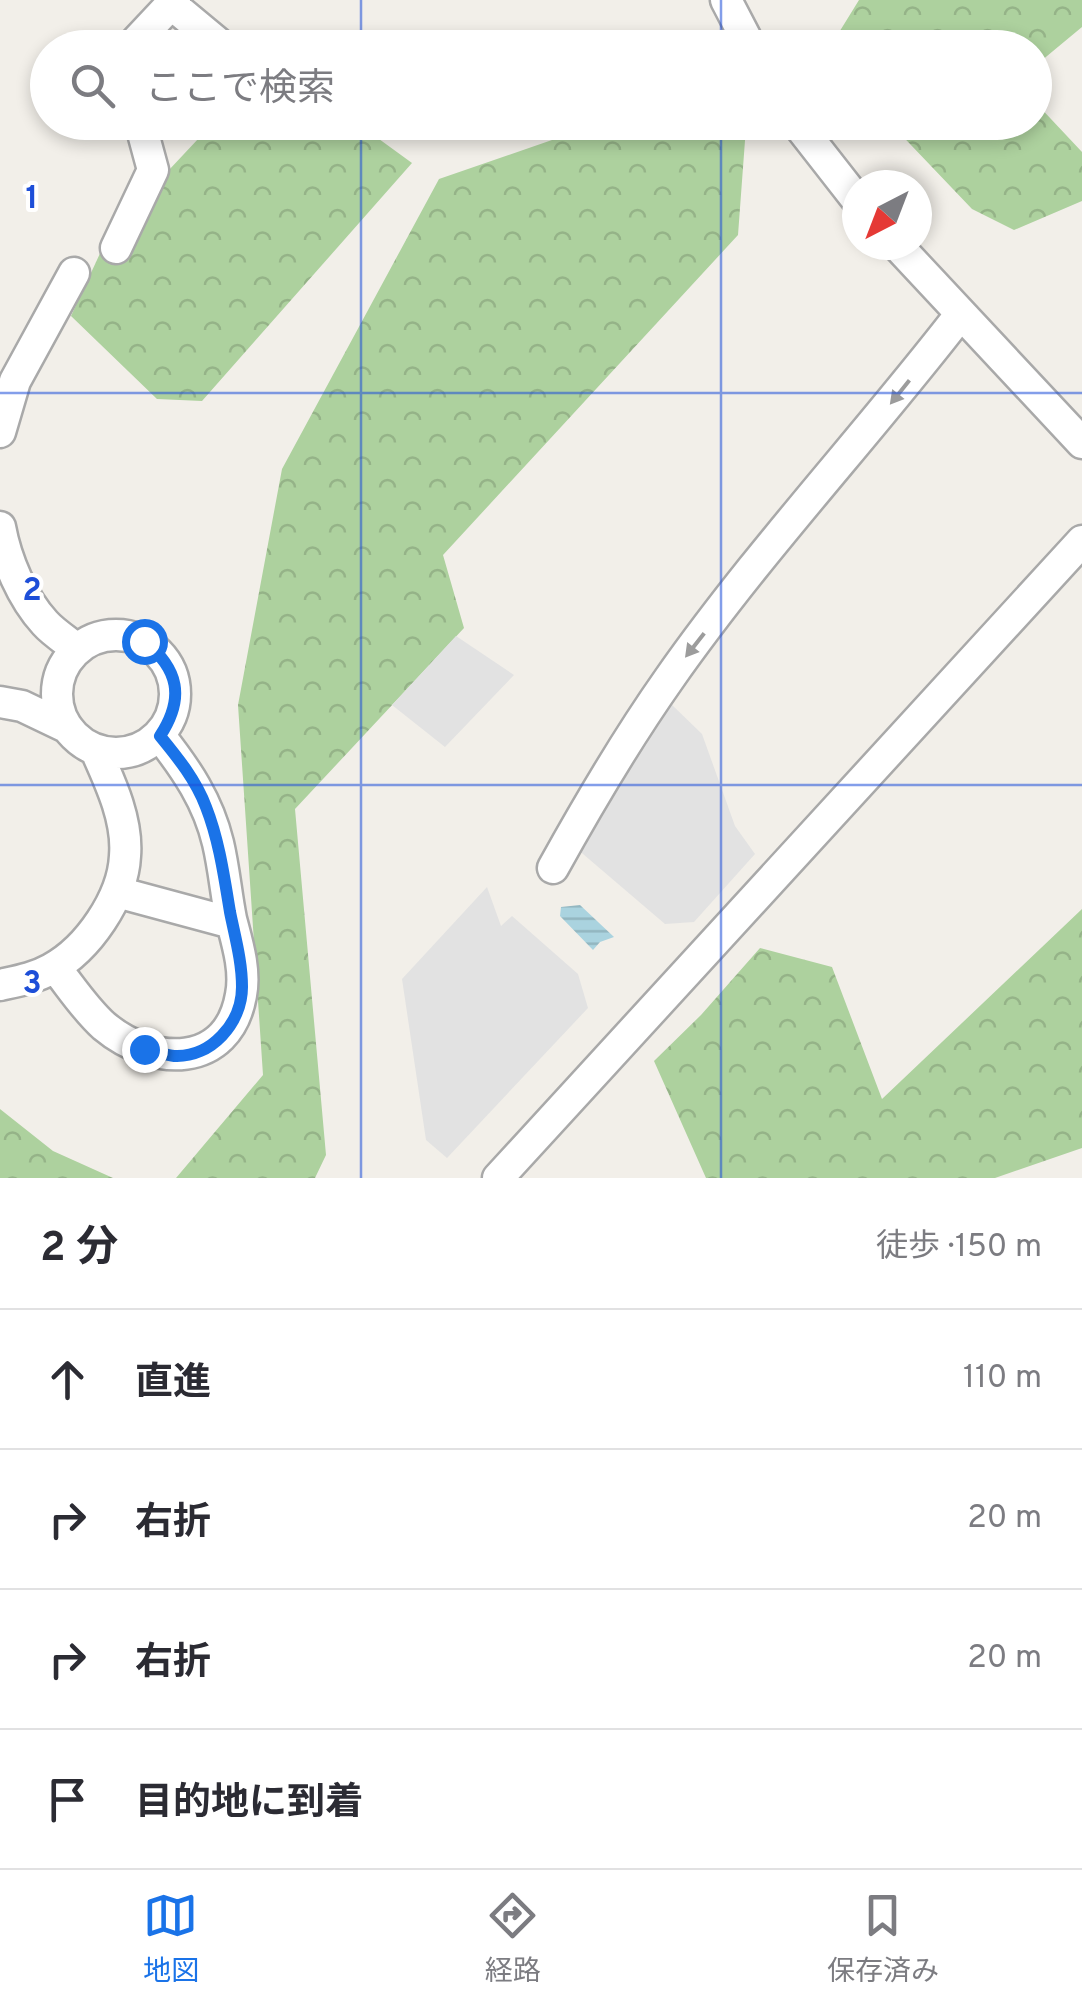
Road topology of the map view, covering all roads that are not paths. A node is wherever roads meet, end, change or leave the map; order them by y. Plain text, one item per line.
1 (726, 0) edge
2 (172, 2) edge
3 (146, 30) edge
4 (204, 30) edge
5 (741, 30) edge
6 (145, 140) edge
7 (810, 140) edge
8 (842, 181) edge
9 (116, 248) dead end
10 (910, 260) edge
11 (74, 273) dead end
12 (960, 315) junction
13 (0, 432) edge
14 (1082, 443) edge
15 (0, 527) edge
16 (1082, 541) edge
17 (78, 649) junction
18 (0, 702) edge
19 (68, 728) junction
20 (160, 736) junction
21 (97, 753) junction
22 (554, 868) dead end
23 (118, 892) junction
24 (232, 923) junction
25 (55, 967) junction
26 (0, 985) edge
27 (498, 1178) edge

1 - 5 street
2 - 3 street
2 - 4 street
6 - 9 street
7 - 8 street
10 - 12 street
11 - 13 street
12 - 14 street
12 -> 22 street
15 - 17 street
16 - 27 street
17 - 19 street
17 - 20 street
18 - 19 street
19 - 21 street
20 - 21 street
20 - 24 street
21 - 23 street
23 - 24 street
23 - 25 street
24 - 25 street
25 - 26 street

